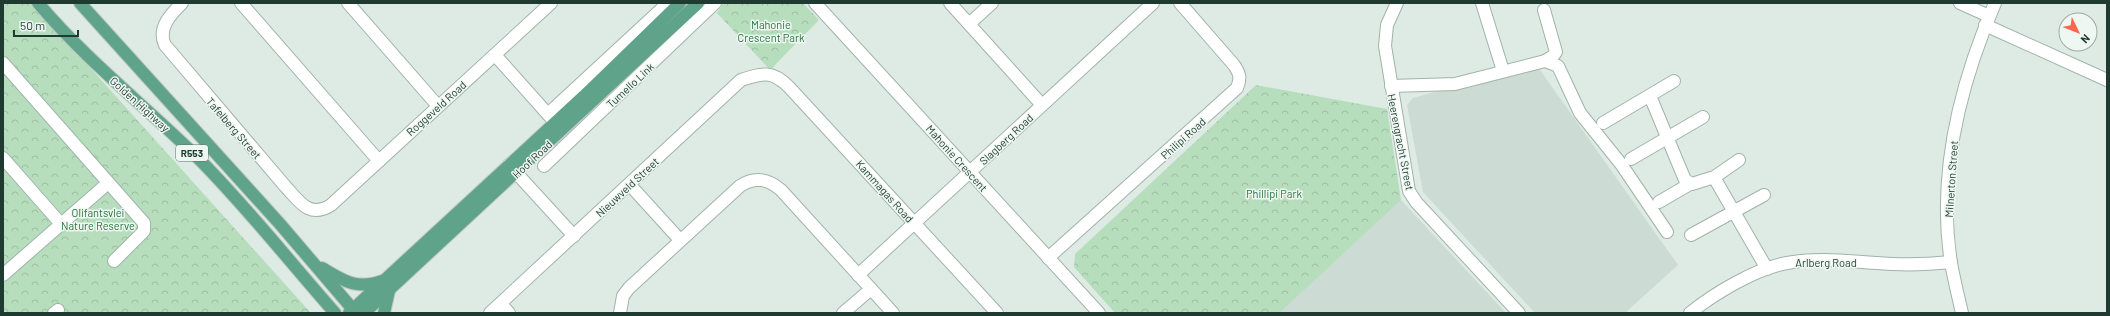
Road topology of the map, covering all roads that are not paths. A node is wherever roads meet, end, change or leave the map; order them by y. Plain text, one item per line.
1 (38, 3) edge
2 (80, 3) edge
3 (182, 3) edge
4 (241, 3) edge
5 (348, 3) edge
6 (551, 3) edge
7 (668, 3) edge
8 (680, 3) edge
9 (698, 3) edge
10 (715, 3) edge
11 (815, 3) edge
12 (950, 3) edge
13 (992, 3) edge
14 (1153, 3) edge
15 (1180, 3) edge
16 (1397, 3) edge
17 (1484, 3) edge
18 (1960, 3) edge
19 (1995, 3) edge
20 (1544, 10) dead end
21 (1987, 21) junction
22 (969, 24) junction
23 (495, 55) junction
24 (1545, 61) junction
25 (3, 63) edge
26 (1503, 71) junction
27 (769, 74) joint
28 (2107, 80) edge
29 (1674, 81) dead end
30 (1391, 86) junction
31 (1650, 96) junction
32 (1042, 105) junction
33 (438, 106) junction
34 (1703, 118) dead end
35 (555, 122) junction
36 (1603, 123) dead end
37 (1668, 138) junction
38 (3, 158) edge
39 (1631, 159) dead end
40 (1739, 160) dead end
41 (379, 161) junction
42 (544, 166) dead end
43 (513, 169) junction
44 (970, 172) junction
45 (1713, 178) junction
46 (108, 183) junction
47 (1690, 184) junction
48 (630, 185) junction
49 (1764, 195) dead end
50 (1660, 202) dead end
51 (319, 211) joint
52 (1734, 212) junction
53 (914, 223) junction
54 (61, 224) junction
55 (1667, 232) dead end
56 (1691, 235) dead end
57 (574, 236) junction
58 (680, 240) junction
59 (1048, 258) junction
60 (114, 261) dead end
61 (1951, 262) junction
62 (314, 263) junction
63 (1768, 269) junction
64 (858, 274) junction
65 (3, 275) edge
66 (387, 285) junction
67 (871, 288) junction
68 (505, 308) edge
69 (356, 312) edge
70 (620, 312) edge
71 (335, 313) edge
72 (384, 313) edge
73 (490, 313) edge
74 (843, 313) edge
75 (893, 313) edge
76 (997, 313) edge
77 (1099, 313) edge
78 (1519, 313) edge
79 (1690, 313) edge
80 (1962, 313) edge

1 - 71 main road, Golden Highway / R553
2 - 62 main road, Golden Highway / R553
3 - 51 street, Tafelberg Street
4 - 41 street
5 - 33 street
6 - 23 street, Roggeveld Road
7 - 35 street
8 - 35 main road, Hoof Road
9 - 35 main road, Hoof Road
10 - 42 street, Tumello Link
11 - 44 street, Mahonie Crescent
12 - 22 street
13 - 22 street
14 - 32 street, Slagberg Road
15 - 59 street, Philipi Road
16 - 30 street, Heerengracht Street
17 - 26 street
18 - 21 street
19 - 21 street, Milnerton Street
20 - 24 street
21 - 28 street
21 - 61 street, Milnerton Street
22 - 32 street
23 - 33 street, Roggeveld Road
23 - 35 street
24 - 26 street
24 - 55 street
25 - 46 street
26 - 30 street
27 - 48 street, Nieuwveld Street
27 - 53 street, Kammagas Road
29 - 31 street
30 - 78 street, Heerengracht Street
31 - 36 street
31 - 37 street
32 - 44 street, Slagberg Road
33 - 41 street, Roggeveld Road
34 - 37 street
35 - 43 main road, Hoof Road
37 - 39 street
37 - 47 street
38 - 54 street
40 - 45 street
41 - 51 street, Roggeveld Road
43 - 57 street
43 - 66 main road, Hoof Road
44 - 53 street, Slagberg Road
44 - 59 street, Mahonie Crescent
45 - 47 street
45 - 52 street
46 - 54 street
46 - 60 street
47 - 50 street
48 - 57 street, Nieuwveld Street
48 - 58 street
49 - 52 street
52 - 56 street
52 - 63 street
53 - 64 street, Slagberg Road
53 - 76 street, Kammagas Road
54 - 65 street
57 - 68 street, Nieuwveld Street
58 - 64 street
58 - 70 street
59 - 77 street, Mahonie Crescent
61 - 63 street, Arlberg Road
61 - 80 street, Milnerton Street
62 - 66 main road
62 - 69 main road, Golden Highway / R553
63 - 79 street, Arlberg Road
64 - 67 street
66 - 69 main road, Hoof Road
66 - 72 main road
67 - 74 street
67 - 75 street
68 - 73 street, Nieuwveld Street

